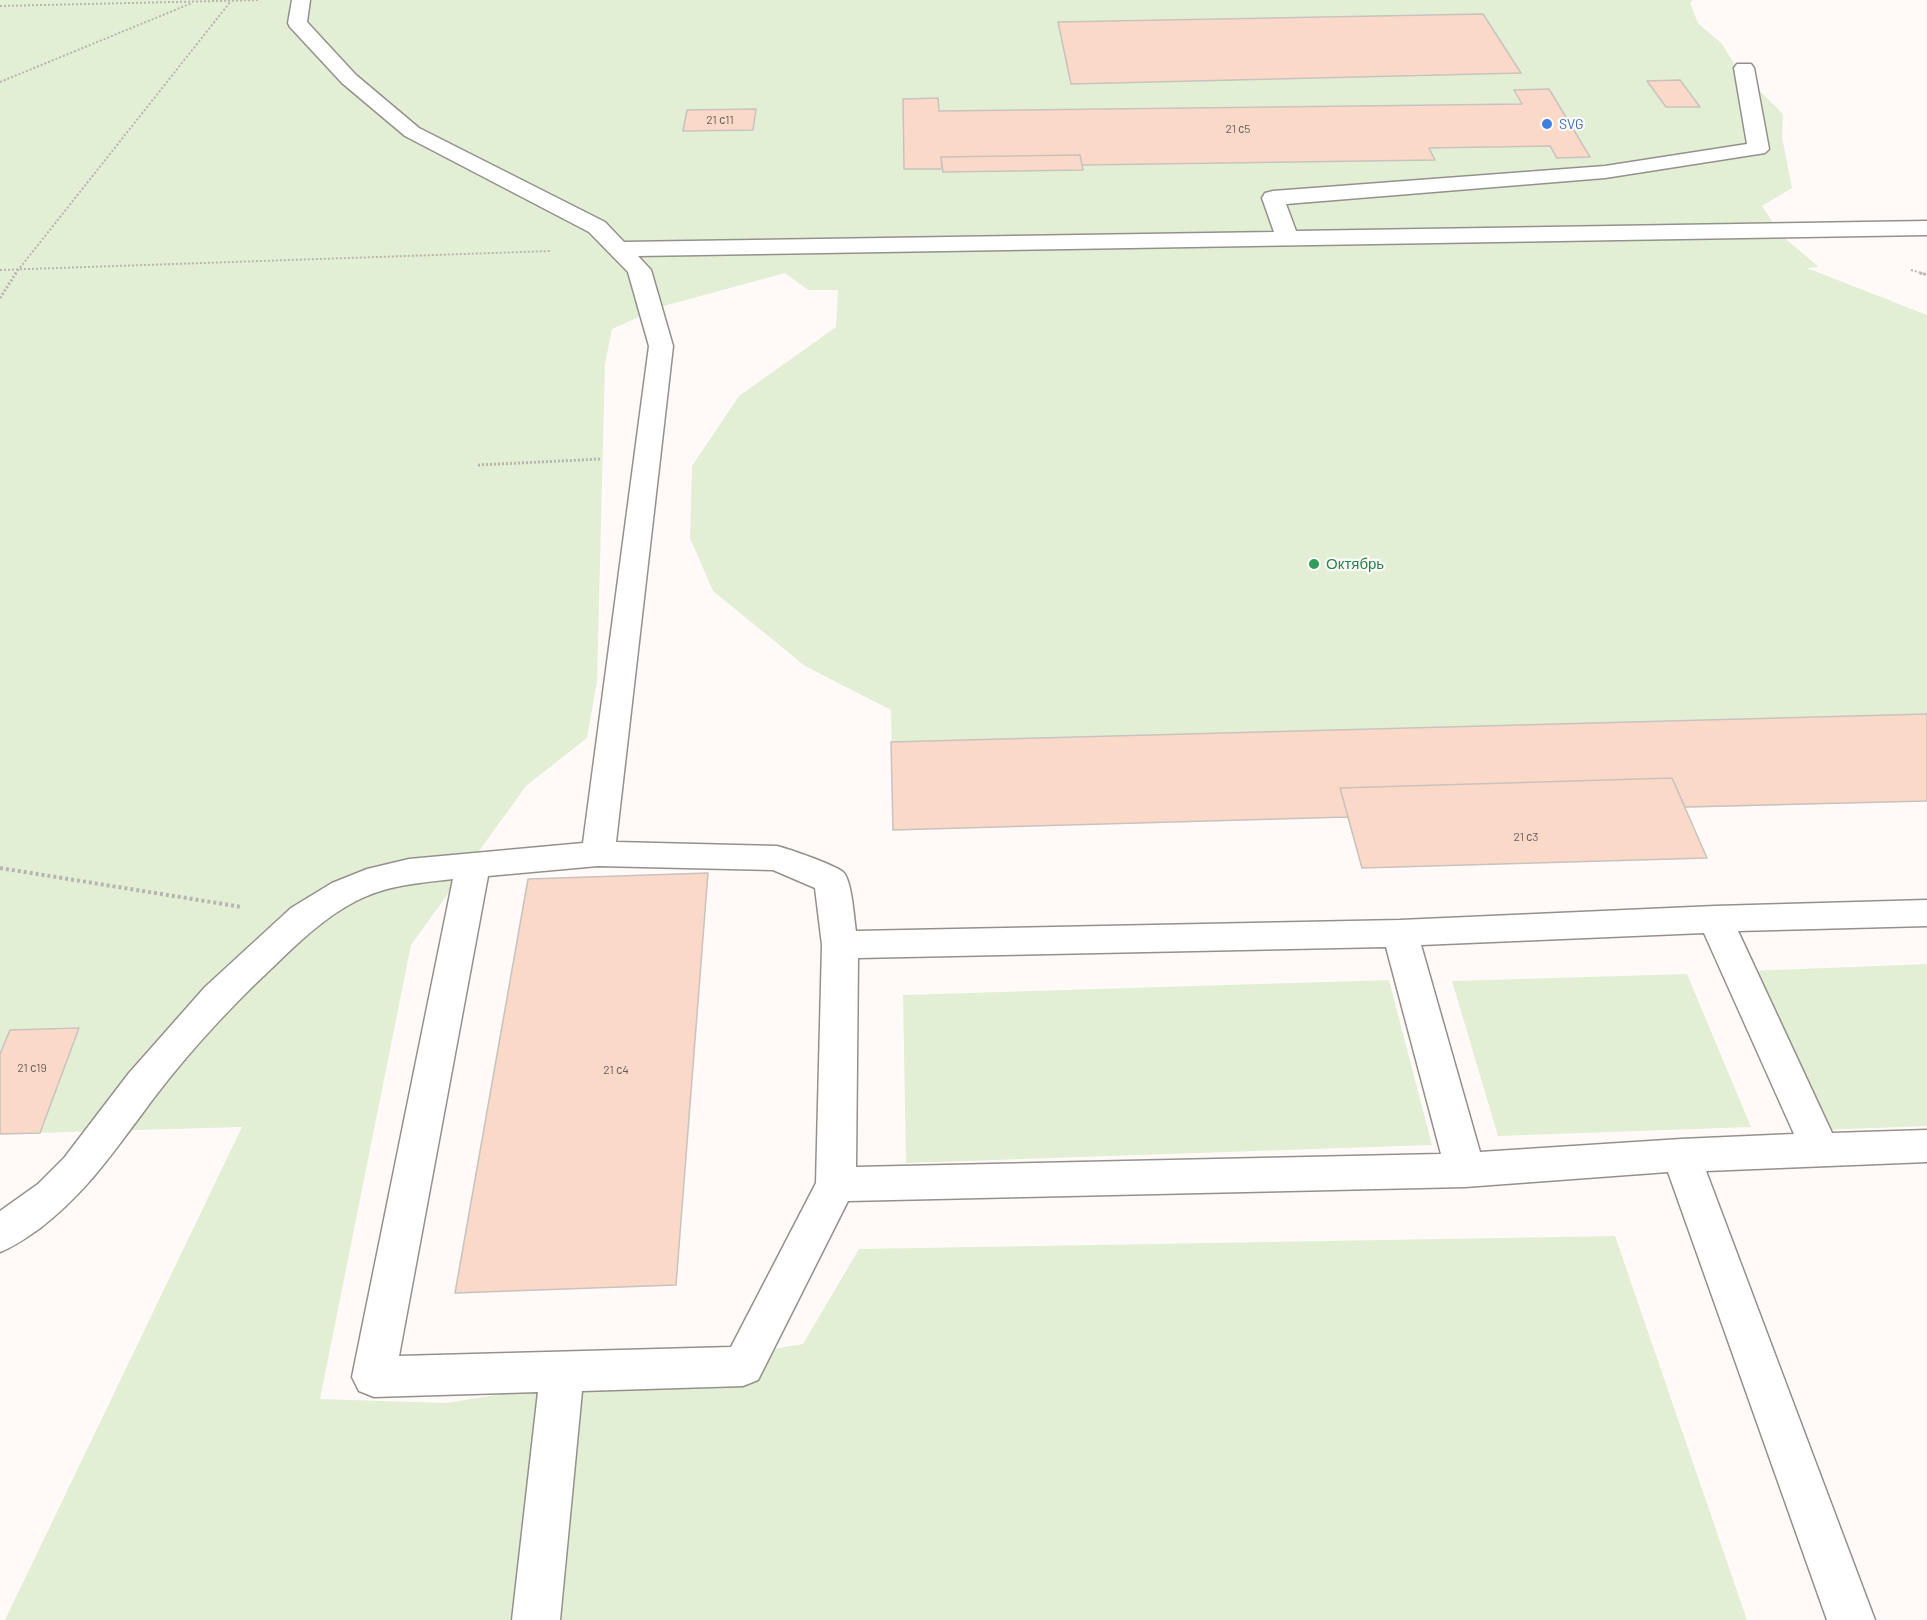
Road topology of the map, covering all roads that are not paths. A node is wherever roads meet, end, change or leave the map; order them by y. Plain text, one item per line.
1 (301, 0) edge
2 (1744, 68) dead end
3 (1927, 228) edge
4 (1287, 238) junction
5 (618, 249) junction
6 (597, 854) junction
7 (472, 865) junction
8 (1927, 913) edge
9 (1715, 919) junction
10 (1400, 933) junction
11 (840, 945) junction
12 (1927, 1146) edge
13 (1820, 1149) junction
14 (1681, 1155) junction
15 (1465, 1170) junction
16 (836, 1184) junction
17 (0, 1234) edge
18 (562, 1371) junction
19 (536, 1620) edge
20 (1851, 1620) edge

1 - 5 lane
2 - 4 lane
3 - 4 lane
4 - 5 lane
5 - 6 lane
6 - 7 lane
6 - 11 lane
7 - 17 lane
7 - 18 lane
8 - 9 lane
9 - 10 lane
9 - 13 lane
10 - 11 lane
10 - 15 lane
11 - 16 lane
12 - 13 lane
13 - 14 lane
14 - 15 lane
14 - 20 lane
15 - 16 lane
16 - 18 lane
18 - 19 lane

